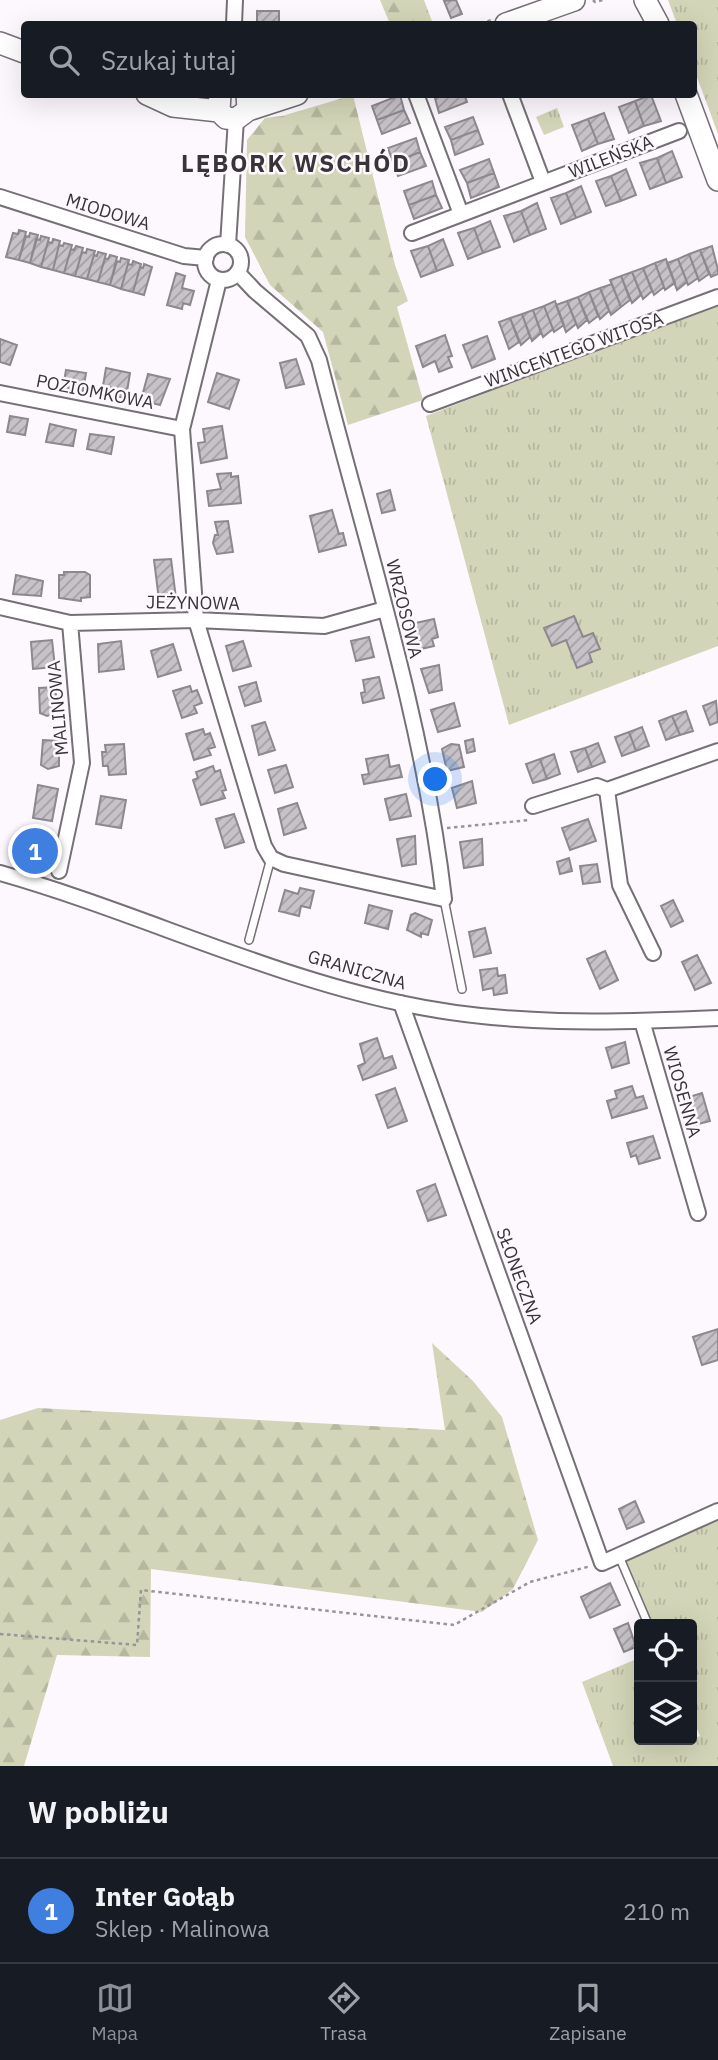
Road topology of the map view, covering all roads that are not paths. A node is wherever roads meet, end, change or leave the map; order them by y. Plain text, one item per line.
1 (235, 0) edge
2 (574, 0) edge
3 (645, 0) edge
4 (535, 6) edge
5 (234, 21) edge
6 (511, 21) edge
7 (656, 21) edge
8 (0, 43) edge
9 (21, 51) edge
10 (155, 98) edge
11 (270, 98) edge
12 (418, 98) edge
13 (512, 98) edge
14 (687, 98) edge
15 (230, 104) edge
16 (679, 131) dead end
17 (718, 180) edge
18 (544, 182) junction
19 (0, 197) edge
20 (461, 214) junction
21 (412, 233) dead end
22 (228, 244) junction
23 (206, 258) junction
24 (238, 273) junction
25 (219, 280) junction
26 (718, 297) edge
27 (0, 393) edge
28 (430, 404) dead end
29 (181, 429) junction
30 (0, 607) edge
31 (385, 609) junction
32 (196, 620) junction
33 (70, 623) junction
34 (718, 751) edge
35 (607, 790) junction
36 (533, 806) dead end
37 (271, 858) junction
38 (59, 871) dead end
39 (0, 873) edge
40 (444, 899) junction
41 (249, 940) dead end
42 (653, 953) dead end
43 (462, 989) dead end
44 (401, 1003) junction
45 (718, 1018) edge
46 (642, 1021) junction
47 (698, 1213) dead end
48 (718, 1511) edge
49 (619, 1556) junction
50 (646, 1619) edge

1 - 5 street
2 - 4 main road
3 - 7 main road
4 - 6 main road
8 - 9 main road
10 - 15 main road
11 - 15 main road
12 - 20 street
13 - 18 street
14 - 17 main road
15 - 22 street
16 - 18 street, WILEŃSKA
18 - 20 street, WILEŃSKA
19 - 23 street, MIODOWA
20 - 21 street, WILEŃSKA
22 - 23 street
22 - 24 street
23 - 25 street
24 - 25 street
24 - 31 street, WRZOSOWA
25 - 29 street
26 - 28 street, WINCENTEGO WITOSA
27 - 29 street, POZIOMKOWA
29 - 32 street
30 - 33 street, JEŻYNOWA
31 - 32 street, JEŻYNOWA
31 - 40 street, WRZOSOWA
32 - 33 street, JEŻYNOWA
32 - 37 street
33 - 38 street, MALINOWA
34 - 35 street
35 - 36 street
35 - 42 street
37 - 40 street
37 - 41 lane
39 - 44 street, GRANICZNA
40 - 43 lane, WRZOSOWA
44 - 46 street, GRANICZNA
44 - 49 street, SŁONECZNA
45 - 46 street, GRANICZNA
46 - 47 street, WIOSENNA
48 - 49 street
49 - 50 lane

